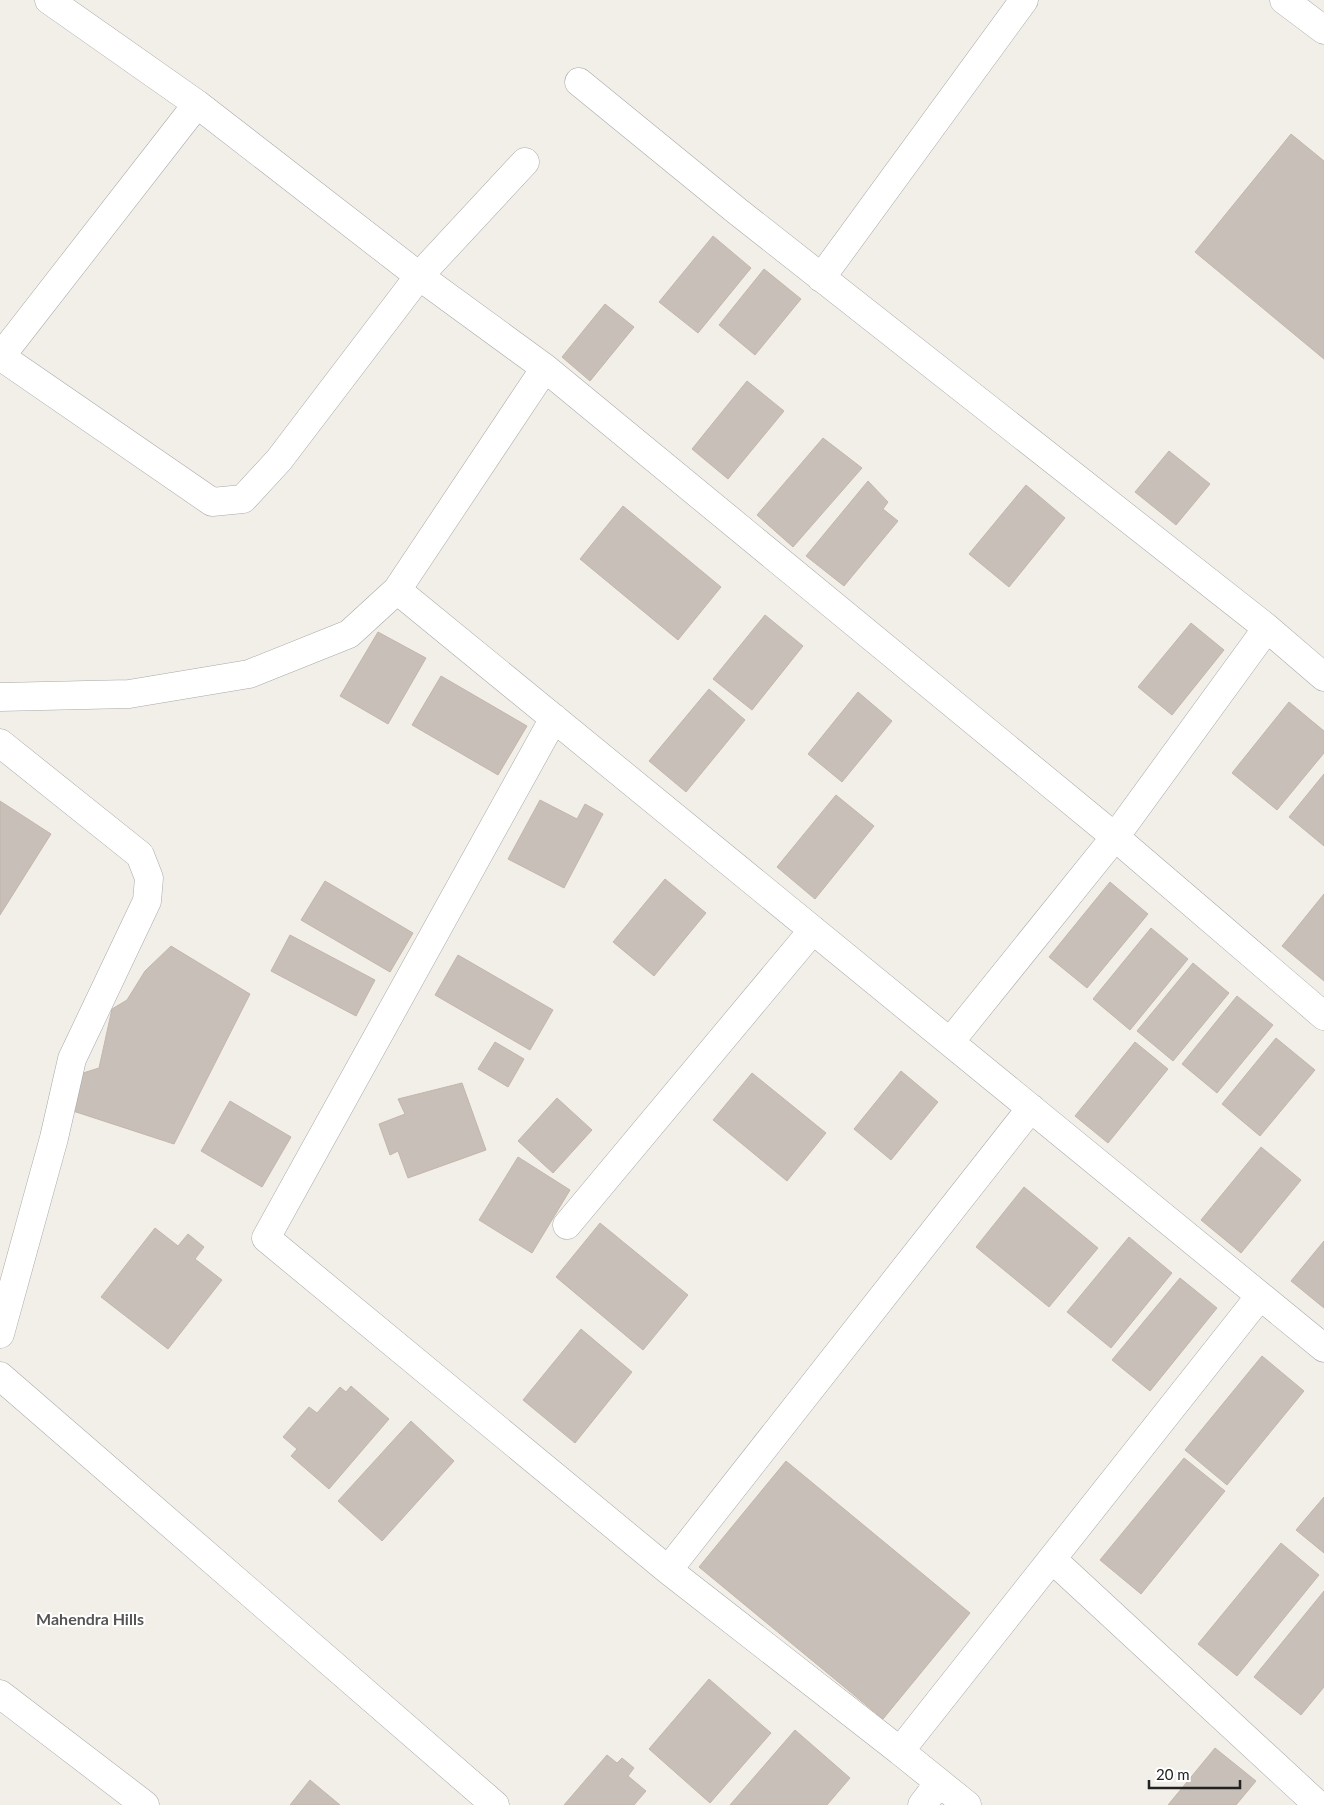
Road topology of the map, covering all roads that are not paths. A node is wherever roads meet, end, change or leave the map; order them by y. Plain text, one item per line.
1 (49, 0) edge
2 (1024, 0) edge
3 (1284, 0) edge
4 (1324, 30) edge
5 (579, 82) dead end
6 (197, 104) junction
7 (525, 162) dead end
8 (419, 276) junction
9 (821, 278) junction
10 (0, 356) edge
11 (545, 368) junction
12 (397, 590) junction
13 (1267, 628) junction
14 (1324, 677) edge
15 (0, 697) edge
16 (554, 718) junction
17 (0, 743) edge
18 (1115, 837) junction
19 (812, 930) junction
20 (1324, 1016) edge
21 (950, 1042) junction
22 (1030, 1108) junction
23 (567, 1225) dead end
24 (1260, 1296) junction
25 (0, 1334) edge
26 (1324, 1348) edge
27 (0, 1376) edge
28 (1052, 1559) junction
29 (668, 1570) junction
30 (0, 1694) edge
31 (900, 1751) junction
32 (939, 1783) junction
33 (145, 1805) edge
34 (495, 1805) edge
35 (922, 1805) edge
36 (967, 1805) edge
37 (1318, 1805) edge

1 - 6 street
2 - 9 street
3 - 4 street
5 - 9 street
6 - 8 street
6 - 10 street
7 - 8 street
8 - 10 street
8 - 11 street
9 - 13 street
11 - 12 street
11 - 18 street
12 - 15 street
12 - 16 street
13 - 14 street
13 - 18 street
16 - 19 street
16 - 29 street
17 - 25 street
18 - 20 street
18 - 21 street
19 - 21 street
19 - 23 street
21 - 22 street
22 - 24 street
22 - 29 street
24 - 26 street
24 - 28 street
27 - 34 street
28 - 31 street
28 - 37 street
29 - 31 street
30 - 33 street
31 - 32 street
32 - 35 street
32 - 36 street

